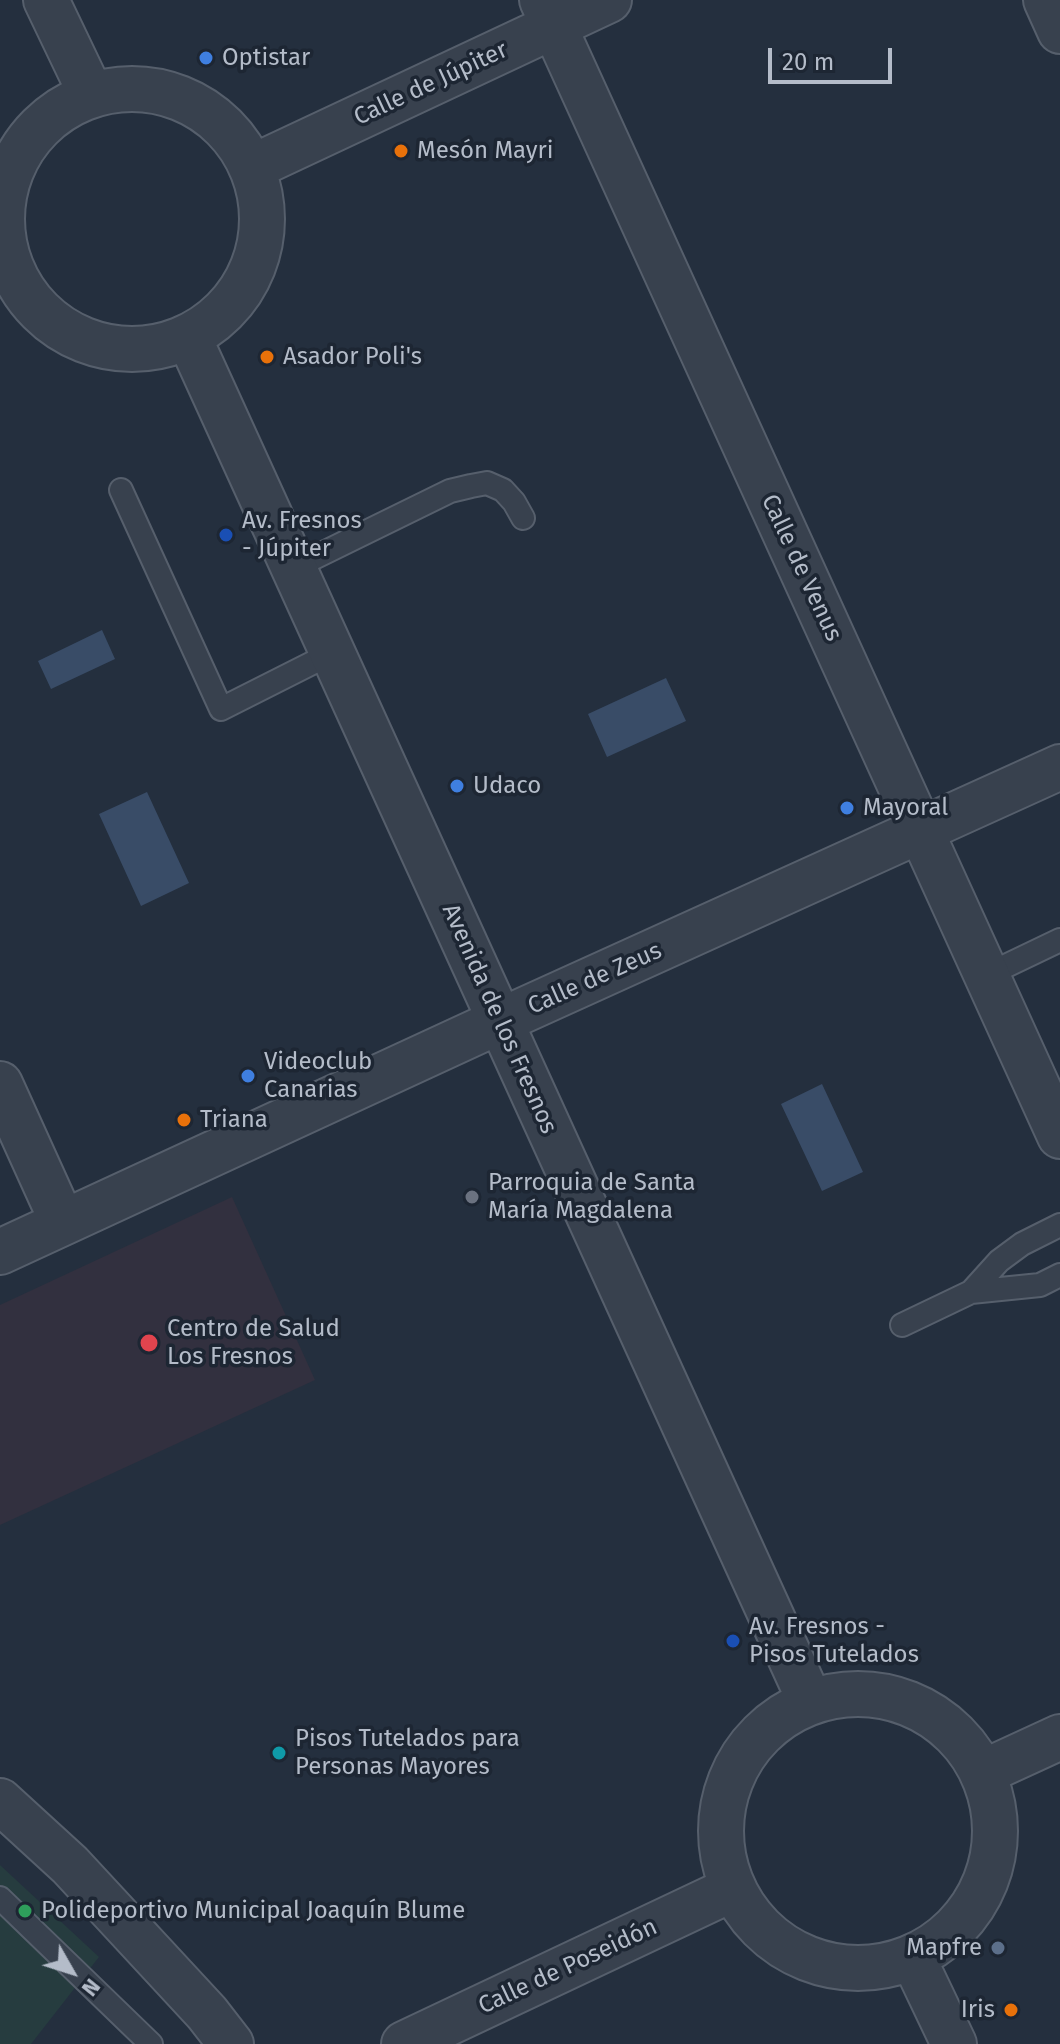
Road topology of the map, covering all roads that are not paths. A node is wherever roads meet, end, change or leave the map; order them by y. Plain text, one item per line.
1 (46, 0) edge
2 (609, 0) edge
3 (1046, 0) edge
4 (548, 13) edge
5 (1060, 31) edge
6 (91, 94) junction
7 (253, 167) junction
8 (0, 220) edge
9 (5, 272) edge
10 (189, 338) junction
11 (121, 490) dead end
12 (523, 518) dead end
13 (293, 568) junction
14 (332, 653) junction
15 (1060, 767) edge
16 (921, 829) junction
17 (1060, 940) edge
18 (987, 975) junction
19 (500, 1021) junction
20 (0, 1084) edge
21 (1060, 1136) edge
22 (63, 1223) junction
23 (1060, 1225) edge
24 (0, 1252) edge
25 (1060, 1275) edge
26 (971, 1292) junction
27 (902, 1325) dead end
28 (810, 1701) junction
29 (1060, 1737) edge
30 (984, 1772) junction
31 (0, 1801) edge
32 (732, 1889) junction
33 (0, 1898) edge
34 (913, 1958) junction
35 (151, 2044) edge
36 (231, 2044) edge
37 (404, 2044) edge
38 (954, 2044) edge

1 - 6 street
2 - 4 street, Calle de Júpiter
3 - 5 street
4 - 7 street, Calle de Júpiter
4 - 16 street, Calle de Venus
6 - 7 street
6 - 8 street
7 - 10 street
8 - 9 street
9 - 10 street
10 - 13 street, Avenida de los Fresnos
11 - 14 lane
12 - 13 lane
13 - 14 street, Avenida de los Fresnos
14 - 19 street, Avenida de los Fresnos
15 - 16 street, Calle de Zeus
16 - 18 street, Calle de Venus
16 - 19 street, Calle de Zeus
17 - 18 lane
18 - 21 street, Calle de Venus
19 - 22 street, Calle de Zeus
19 - 28 street, Avenida de los Fresnos
20 - 22 street
22 - 24 street, Calle de Zeus
23 - 26 lane
25 - 26 lane
26 - 27 lane
28 - 30 street
28 - 32 street
29 - 30 street
30 - 34 street
31 - 36 street
32 - 34 street
32 - 37 street, Calle de Poseidón
33 - 35 lane
34 - 38 street

